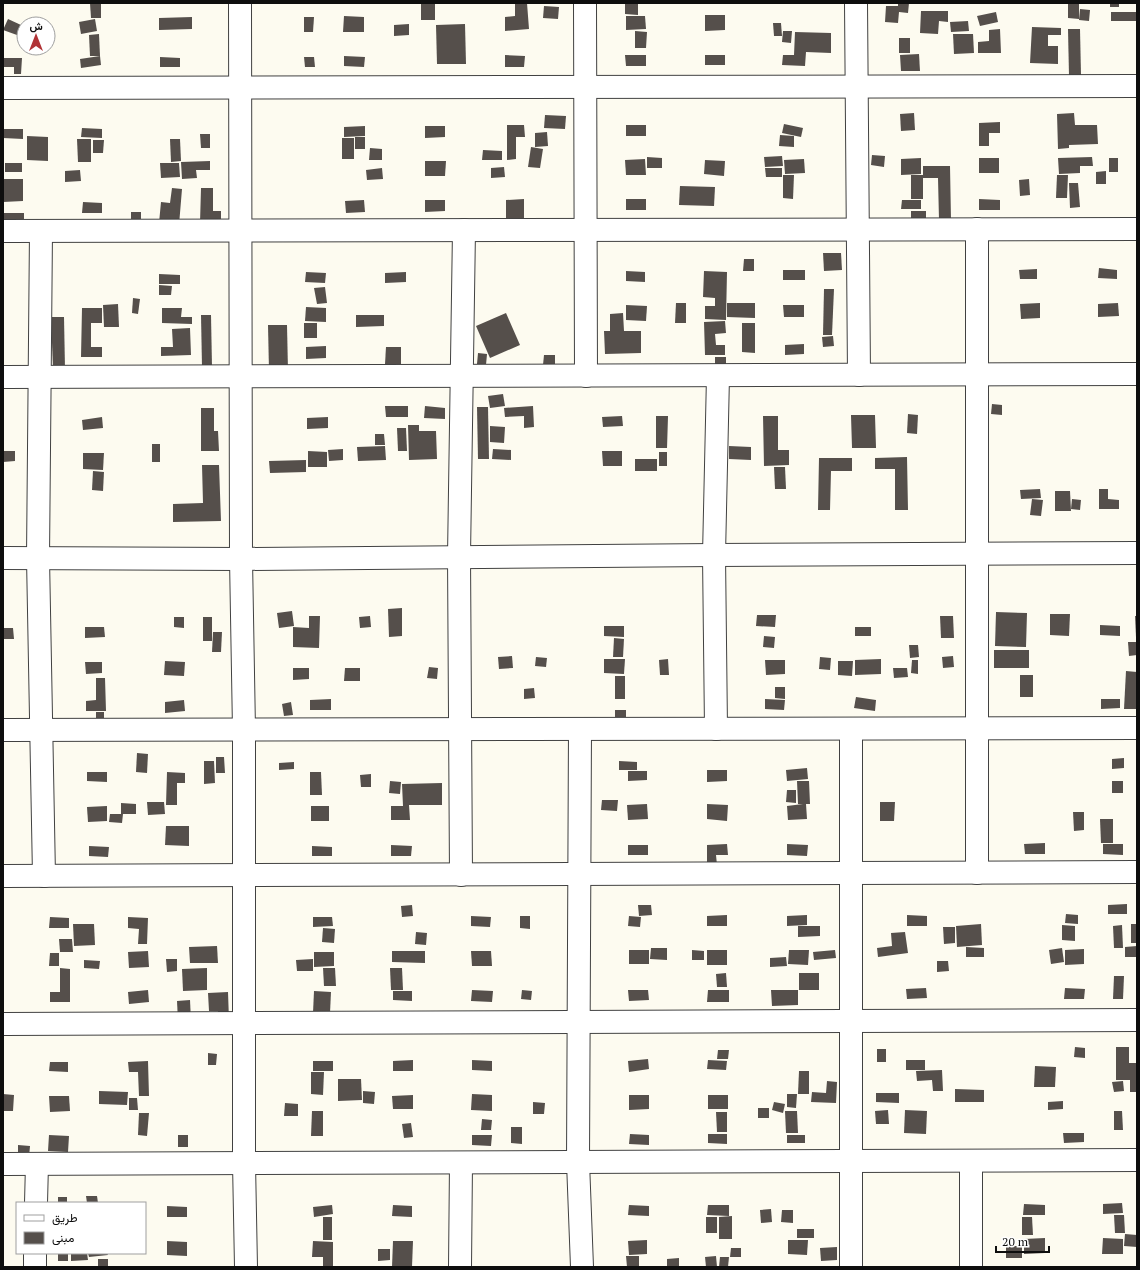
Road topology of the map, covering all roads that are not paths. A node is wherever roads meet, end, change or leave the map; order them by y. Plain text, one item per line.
1 (240, 3) edge
2 (585, 3) edge
3 (856, 3) edge
4 (857, 86) junction
5 (1137, 86) edge
6 (585, 87) junction
7 (3, 88) edge
8 (240, 88) junction
9 (858, 229) junction
10 (977, 229) junction
11 (1137, 229) edge
12 (464, 230) junction
13 (585, 230) junction
14 (3, 231) edge
15 (41, 231) junction
16 (241, 231) junction
17 (1137, 374) edge
18 (859, 375) junction
19 (977, 375) junction
20 (461, 376) junction
21 (586, 376) junction
22 (718, 376) junction
23 (3, 377) edge
24 (40, 377) junction
25 (241, 377) junction
26 (977, 553) junction
27 (1137, 553) edge
28 (714, 555) junction
29 (459, 556) junction
30 (3, 558) edge
31 (38, 558) junction
32 (241, 558) junction
33 (977, 728) junction
34 (1137, 728) edge
35 (580, 729) junction
36 (716, 729) junction
37 (851, 729) junction
38 (3, 730) edge
39 (41, 730) junction
40 (244, 730) junction
41 (460, 730) junction
42 (1137, 872) edge
43 (851, 873) junction
44 (977, 873) junction
45 (579, 874) junction
46 (244, 875) junction
47 (461, 875) junction
48 (3, 876) edge
49 (44, 876) junction
50 (1137, 1020) edge
51 (851, 1021) junction
52 (579, 1022) junction
53 (244, 1023) junction
54 (3, 1024) edge
55 (1137, 1160) edge
56 (851, 1161) junction
57 (971, 1161) junction
58 (578, 1162) junction
59 (244, 1163) junction
60 (461, 1163) junction
61 (3, 1164) edge
62 (37, 1164) junction
63 (36, 1202) edge
64 (35, 1254) edge
65 (35, 1267) edge
66 (246, 1267) edge
67 (460, 1267) edge
68 (582, 1267) edge
69 (851, 1267) edge
70 (971, 1267) edge

1 - 8 street
2 - 6 street
3 - 4 street
4 - 5 street
4 - 6 street
4 - 9 street
6 - 8 street
6 - 13 street
7 - 8 street
8 - 16 street
9 - 10 street
9 - 13 street
9 - 18 street
10 - 11 street
10 - 19 street
12 - 13 street
12 - 16 street
12 - 20 street
13 - 21 street
14 - 15 street
15 - 16 street
15 - 24 street
16 - 25 street
17 - 19 street
18 - 19 street
18 - 22 street
19 - 26 street
20 - 21 street
20 - 25 street
20 - 29 street
21 - 22 street
22 - 28 street
23 - 24 street
24 - 25 street
24 - 31 street
25 - 32 street
26 - 27 street
26 - 28 street
26 - 33 street
28 - 29 street
28 - 36 street
29 - 32 street
29 - 41 street
30 - 31 street
31 - 32 street
31 - 39 street
32 - 40 street
33 - 34 street
33 - 37 street
33 - 44 street
35 - 36 street
35 - 41 street
35 - 45 street
36 - 37 street
37 - 43 street
38 - 39 street
39 - 40 street
39 - 49 street
40 - 41 street
40 - 46 street
41 - 47 street
42 - 44 street
43 - 44 street
43 - 45 street
43 - 51 street
45 - 47 street
45 - 52 street
46 - 47 street
46 - 49 street
46 - 53 street
48 - 49 street
50 - 51 street
51 - 52 street
51 - 56 street
52 - 53 street
52 - 58 street
53 - 54 street
53 - 59 street
55 - 57 street
56 - 57 street
56 - 58 street
56 - 69 street
57 - 70 street
58 - 60 street
58 - 68 street
59 - 60 street
59 - 62 street
59 - 66 street
60 - 67 street
61 - 62 street
62 - 63 street
64 - 65 street

